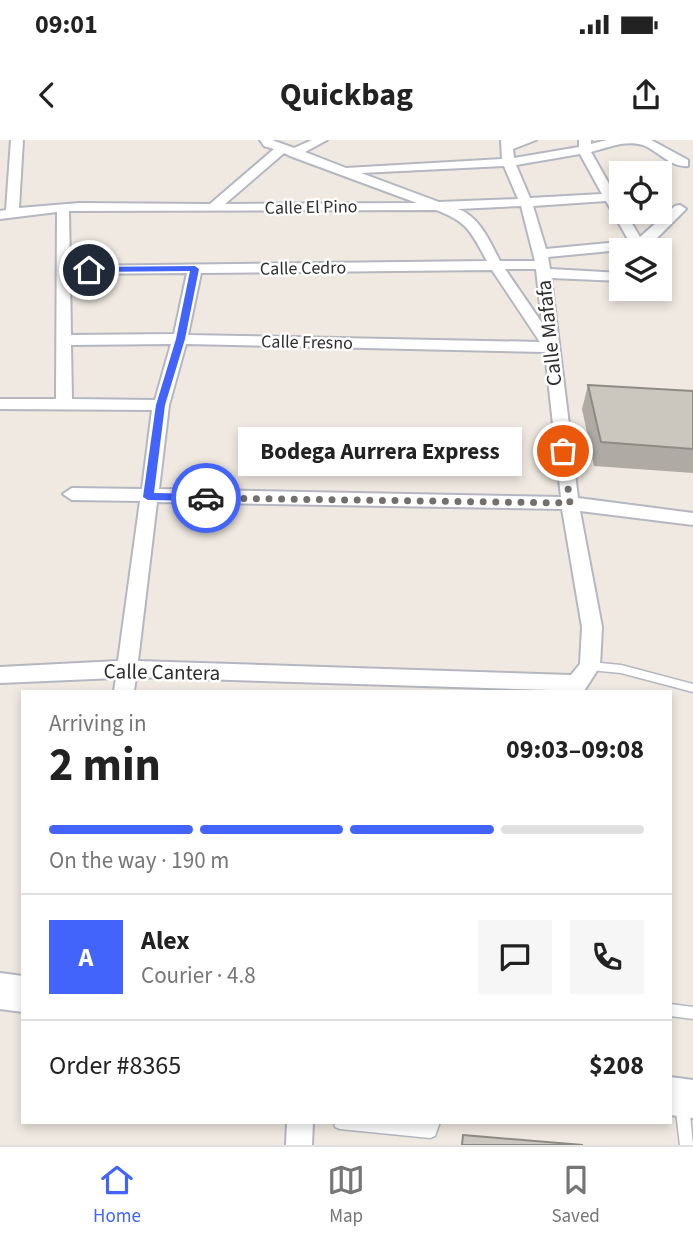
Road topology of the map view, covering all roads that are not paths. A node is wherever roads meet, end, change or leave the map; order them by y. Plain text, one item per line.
1 (17, 140) edge
2 (266, 140) edge
3 (321, 140) edge
4 (530, 140) edge
5 (620, 140) edge
6 (631, 140) edge
7 (585, 146) edge
8 (508, 149) edge
9 (288, 151) junction
10 (684, 163) dead end
11 (343, 170) junction
12 (609, 187) edge
13 (609, 192) edge
14 (433, 204) junction
15 (526, 204) junction
16 (213, 208) junction
17 (63, 209) junction
18 (687, 211) edge
19 (6, 214) edge
20 (649, 238) edge
21 (609, 252) edge
22 (542, 264) junction
23 (496, 266) junction
24 (195, 269) junction
25 (63, 270) junction
26 (609, 275) edge
27 (180, 339) junction
28 (65, 340) junction
29 (550, 347) junction
30 (0, 404) edge
31 (64, 404) junction
32 (161, 405) junction
33 (72, 495) dead end
34 (148, 497) junction
35 (570, 503) junction
36 (693, 519) edge
37 (590, 666) junction
38 (127, 669) junction
39 (0, 675) edge
40 (575, 687) edge
41 (693, 688) edge
42 (124, 690) edge
43 (0, 991) edge
44 (21, 995) edge
45 (672, 1010) edge
46 (693, 1013) edge
47 (682, 1097) edge
48 (300, 1124) edge
49 (360, 1124) edge
50 (432, 1124) edge
51 (299, 1145) edge
52 (687, 1145) edge

1 - 19 street
2 - 9 street
3 - 9 street
4 - 8 street
5 - 7 street
6 - 10 street
7 - 8 street
7 - 12 street
8 - 11 street
8 - 15 street, Calle Mafafa
9 - 11 street
9 - 16 street
11 - 14 street
13 - 15 street, Calle El Pino
14 - 15 street, Calle El Pino
14 - 16 street, Calle El Pino
14 - 23 street
15 - 22 street, Calle Mafafa
16 - 17 street, Calle El Pino
17 - 19 street, Calle El Pino
17 - 25 street
18 - 20 street
21 - 22 street
22 - 23 street, Calle Cedro
22 - 26 street
22 - 29 street, Calle Mafafa
23 - 24 street, Calle Cedro
23 - 29 street
24 - 25 street, Calle Cedro
24 - 27 street
25 - 28 street
27 - 28 street, Calle Fresno
27 - 29 street, Calle Fresno
27 - 32 street
28 - 31 street
29 - 35 street, Calle Mafafa
30 - 31 street
31 - 32 street
32 - 34 street
33 - 34 street
34 - 35 street
34 - 38 street
35 - 36 street
35 - 37 street, Calle Mafafa
37 - 40 street
37 - 41 lane
38 - 39 street, Calle Cantera
38 - 40 street, Calle Cantera
38 - 42 street
43 - 44 main road
45 - 46 lane
47 - 52 lane
48 - 51 street
49 - 50 lane

